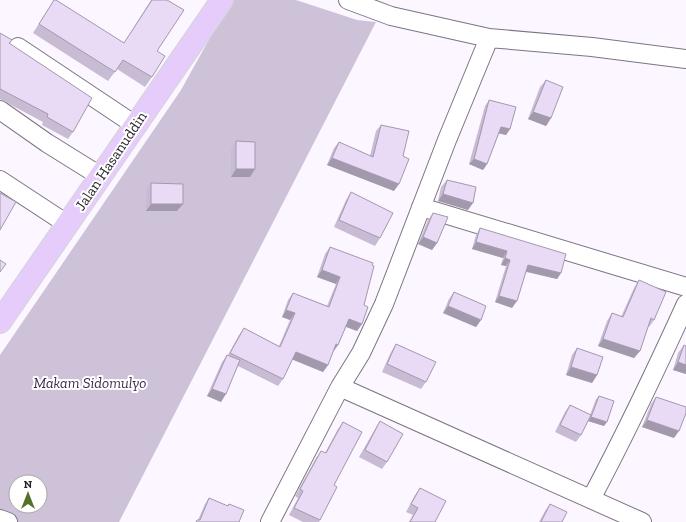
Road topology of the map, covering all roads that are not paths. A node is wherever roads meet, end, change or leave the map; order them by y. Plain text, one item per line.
1 (222, 0) edge
2 (348, 0) edge
3 (489, 38) junction
4 (18, 48) edge
5 (686, 59) edge
6 (0, 110) edge
7 (135, 125) junction
8 (100, 176) junction
9 (0, 180) edge
10 (421, 207) junction
11 (67, 224) junction
12 (686, 287) edge
13 (686, 304) edge
14 (0, 322) edge
15 (340, 386) junction
16 (591, 499) junction
17 (0, 519) edge
18 (8, 522) edge
19 (270, 522) edge
20 (641, 522) edge

1 - 7 main road, Jalan Hasanuddin
2 - 3 street
3 - 5 street
3 - 10 street
4 - 7 street
6 - 8 street
7 - 8 main road, Jalan Hasanuddin
8 - 11 main road, Jalan Hasanuddin
9 - 11 street
10 - 12 street
10 - 15 street
11 - 14 main road, Jalan Hasanuddin
13 - 16 street
15 - 16 street
15 - 19 street
16 - 20 street
17 - 18 street

